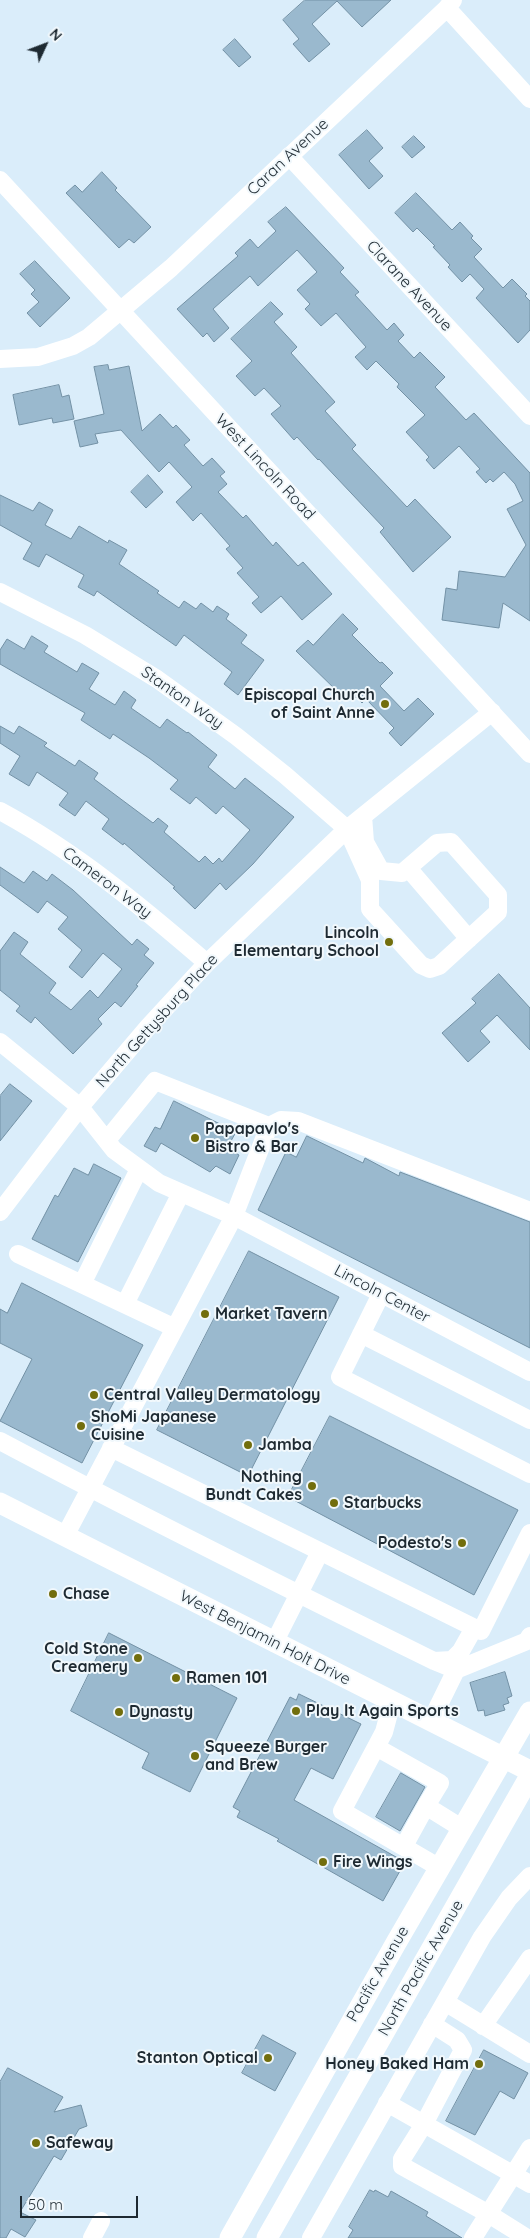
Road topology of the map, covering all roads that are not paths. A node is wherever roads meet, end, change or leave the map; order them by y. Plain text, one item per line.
1 (450, 4) edge
2 (530, 99) edge
3 (289, 156) junction
4 (0, 180) edge
5 (121, 311) junction
6 (0, 359) edge
7 (530, 416) edge
8 (0, 592) edge
9 (492, 712) junction
10 (530, 754) edge
11 (0, 811) edge
12 (362, 816) junction
13 (347, 829) junction
14 (408, 868) junction
15 (469, 939) junction
16 (207, 963) junction
17 (0, 1042) edge
18 (80, 1107) junction
19 (269, 1126) junction
20 (107, 1140) junction
21 (140, 1169) junction
22 (181, 1193) junction
23 (530, 1211) edge
24 (0, 1212) edge
25 (234, 1216) junction
26 (18, 1254) dead end
27 (82, 1284) junction
28 (381, 1294) junction
29 (125, 1304) junction
30 (175, 1328) junction
31 (361, 1334) junction
32 (530, 1372) edge
33 (530, 1420) edge
34 (0, 1441) edge
35 (112, 1448) junction
36 (530, 1474) edge
37 (90, 1489) junction
38 (0, 1503) edge
39 (530, 1533) edge
40 (65, 1536) junction
41 (320, 1552) junction
42 (299, 1594) junction
43 (478, 1630) junction
44 (530, 1636) edge
45 (274, 1643) junction
46 (489, 1655) junction
47 (434, 1661) junction
48 (456, 1670) junction
49 (392, 1702) junction
50 (530, 1712) edge
51 (431, 1721) junction
52 (376, 1747) junction
53 (505, 1757) junction
54 (530, 1771) edge
55 (530, 1776) edge
56 (426, 1806) junction
57 (463, 1829) junction
58 (404, 1846) junction
59 (440, 1868) junction
60 (530, 1876) edge
61 (530, 1958) edge
62 (445, 2002) junction
63 (432, 2024) junction
64 (483, 2026) junction
65 (530, 2054) edge
66 (387, 2104) junction
67 (424, 2124) junction
68 (530, 2148) edge
69 (513, 2175) junction
70 (530, 2184) edge
71 (487, 2213) junction
72 (101, 2222) dead end
73 (92, 2238) edge
74 (230, 2238) edge
75 (267, 2238) edge
76 (311, 2238) edge
77 (472, 2238) edge
78 (526, 2238) edge

1 - 2 street
1 - 3 street, Caran Avenue
3 - 5 street, Caran Avenue
3 - 7 street, Clarane Avenue
4 - 5 street, West Lincoln Road
5 - 6 street, Caran Avenue
5 - 9 street, West Lincoln Road
8 - 13 street, Stanton Way
9 - 10 street, West Lincoln Road
9 - 12 street, North Gettysburg Place
11 - 16 street, Cameron Way
12 - 13 street, North Gettysburg Place
12 - 14 street
13 - 15 street
13 - 16 street, North Gettysburg Place
14 - 15 street
14 - 15 street
16 - 18 street, North Gettysburg Place
17 - 18 street, Lincoln Center
18 - 20 street, Lincoln Center
18 - 24 street, North Gettysburg Place
19 - 20 street
19 - 23 street
19 - 25 street
20 - 21 street, Lincoln Center
21 - 22 street, Lincoln Center
21 - 27 street
22 - 25 street, Lincoln Center
22 - 29 street
25 - 28 street, Lincoln Center
25 - 30 street
26 - 27 street
27 - 29 street
28 - 31 street
28 - 32 street, Lincoln Center
29 - 30 street
30 - 35 street
31 - 33 street
31 - 36 street
34 - 37 street
35 - 37 street
35 - 41 street
37 - 40 street
37 - 42 street
38 - 40 main road, West Benjamin Holt Drive
39 - 43 street
40 - 45 main road, West Benjamin Holt Drive
41 - 42 street
41 - 43 street
42 - 45 street
42 - 47 street
43 - 46 street
43 - 47 street
44 - 46 street
45 - 49 main road, West Benjamin Holt Drive
46 - 48 street
47 - 48 street
48 - 51 street
49 - 51 main road, West Benjamin Holt Drive
49 - 52 street
50 - 53 main road, Pacific Avenue
51 - 53 main road, West Benjamin Holt Drive
52 - 56 street
52 - 58 street
53 - 54 main road, West Benjamin Holt Drive
53 - 57 main road, Pacific Avenue
55 - 75 main road, North Pacific Avenue
56 - 57 street
56 - 58 street
57 - 59 main road, Pacific Avenue
58 - 59 street
59 - 74 main road, Pacific Avenue
60 - 62 street
61 - 64 street
62 - 63 street
62 - 64 street
63 - 66 street
63 - 67 street
64 - 65 street
66 - 67 street
66 - 76 street
67 - 69 street
67 - 71 street
68 - 69 street
69 - 70 street
69 - 71 street
71 - 77 street
71 - 78 street
72 - 73 street

